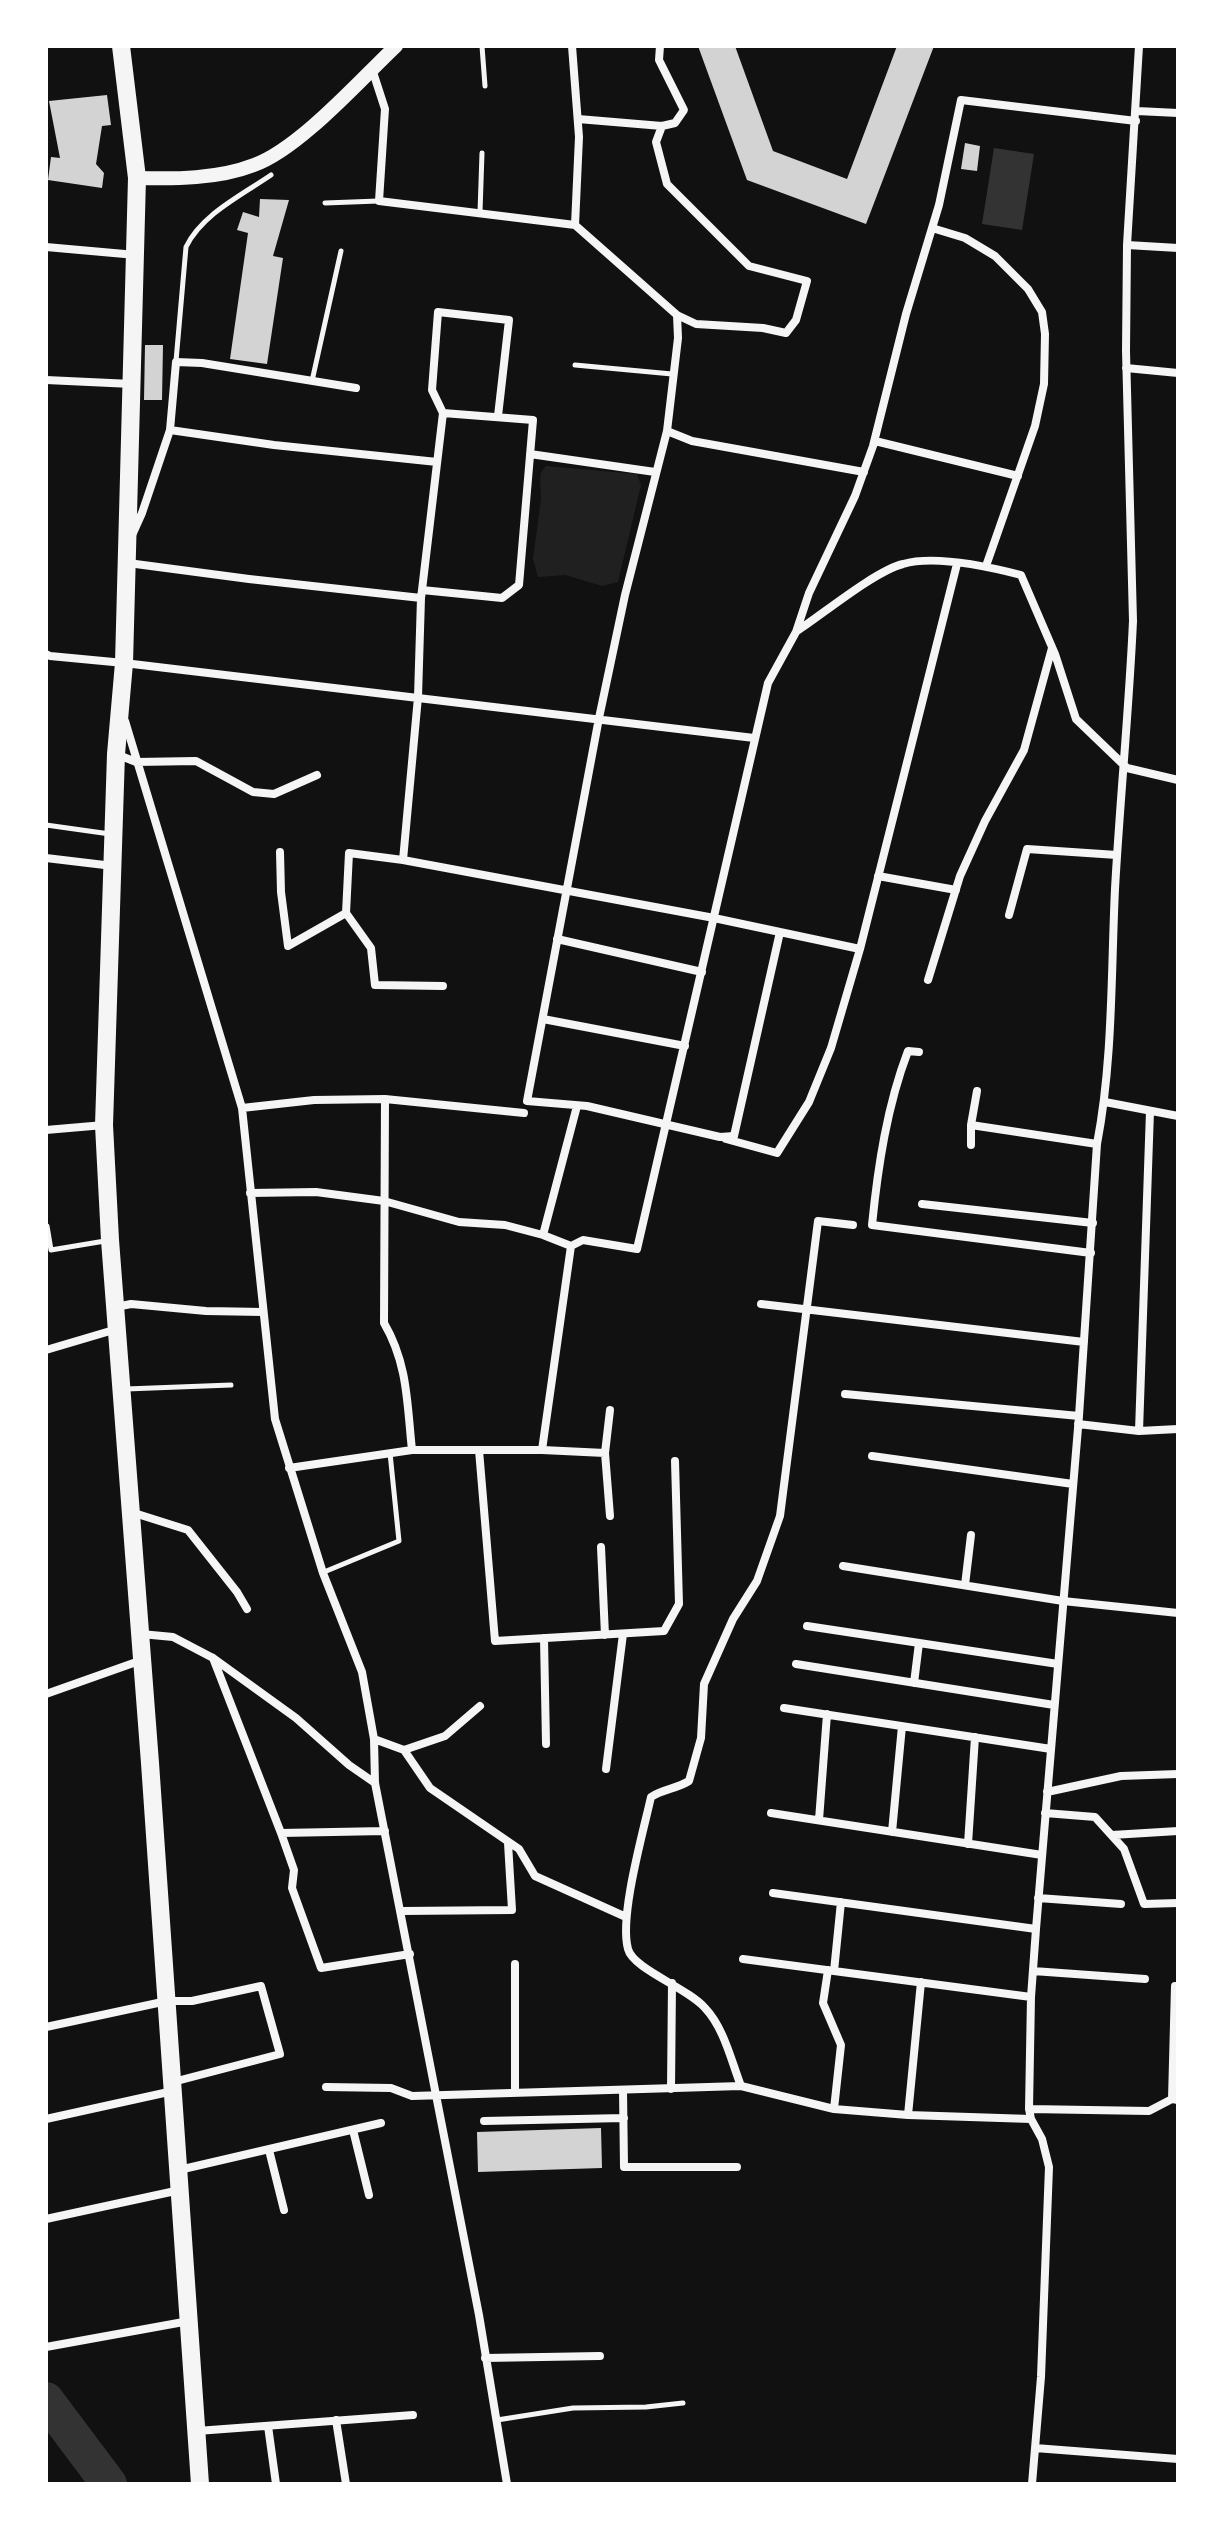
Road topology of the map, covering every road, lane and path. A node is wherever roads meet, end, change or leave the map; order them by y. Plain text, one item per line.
1 (121, 46) edge
2 (396, 46) edge
3 (482, 46) edge
4 (572, 46) edge
5 (660, 46) edge
6 (1139, 46) edge
7 (372, 69) junction
8 (485, 86) dead end
9 (1178, 113) edge
10 (1137, 116) junction
11 (578, 119) junction
12 (662, 126) junction
13 (482, 153) dead end
14 (271, 175) dead end
15 (137, 178) junction
16 (379, 201) junction
17 (325, 203) dead end
18 (480, 212) junction
19 (575, 225) junction
20 (932, 228) junction
21 (1127, 245) junction
22 (46, 247) edge
23 (1178, 248) edge
24 (341, 251) dead end
25 (136, 255) junction
26 (677, 315) junction
27 (176, 362) junction
28 (575, 365) dead end
29 (1126, 368) junction
30 (1178, 373) edge
31 (672, 374) junction
32 (46, 380) edge
33 (312, 381) junction
34 (133, 384) junction
35 (356, 388) dead end
36 (443, 413) junction
37 (498, 416) junction
38 (170, 430) junction
39 (667, 431) junction
40 (875, 441) junction
41 (530, 454) junction
42 (437, 462) junction
43 (655, 472) junction
44 (864, 472) junction
45 (1018, 476) junction
46 (127, 554) junction
47 (957, 564) junction
48 (986, 566) junction
49 (422, 594) junction
50 (796, 632) junction
51 (1052, 648) junction
52 (46, 654) edge
53 (124, 663) junction
54 (418, 697) junction
55 (120, 705) junction
56 (599, 718) junction
57 (754, 738) junction
58 (116, 754) junction
59 (136, 762) junction
60 (1123, 765) junction
61 (317, 775) dead end
62 (1178, 780) edge
63 (46, 825) edge
64 (115, 835) junction
65 (280, 852) dead end
66 (1117, 855) junction
67 (46, 858) edge
68 (403, 860) junction
69 (114, 866) junction
70 (878, 876) junction
71 (956, 890) junction
72 (566, 892) junction
73 (346, 913) junction
74 (1009, 915) dead end
75 (714, 918) junction
76 (780, 932) junction
77 (557, 939) junction
78 (860, 949) junction
79 (702, 972) junction
80 (928, 980) dead end
81 (443, 986) dead end
82 (543, 1019) junction
83 (685, 1046) junction
84 (919, 1052) dead end
85 (977, 1091) dead end
86 (385, 1099) junction
87 (1105, 1102) junction
88 (577, 1106) junction
89 (242, 1108) junction
90 (1150, 1111) junction
91 (524, 1113) dead end
92 (1178, 1116) edge
93 (104, 1125) junction
94 (667, 1125) junction
95 (971, 1125) junction
96 (46, 1130) edge
97 (720, 1137) junction
98 (1097, 1144) junction
99 (971, 1145) dead end
100 (250, 1193) junction
101 (384, 1201) junction
102 (922, 1204) dead end
103 (1093, 1223) junction
104 (853, 1225) dead end
105 (47, 1226) edge
106 (543, 1235) junction
107 (110, 1240) junction
108 (571, 1246) junction
109 (1091, 1253) junction
110 (761, 1304) dead end
111 (116, 1307) junction
112 (806, 1310) junction
113 (263, 1312) junction
114 (118, 1329) junction
115 (1084, 1342) junction
116 (46, 1350) edge
117 (231, 1385) dead end
118 (121, 1389) junction
119 (845, 1394) dead end
120 (610, 1410) dead end
121 (1078, 1420) junction
122 (1178, 1429) edge
123 (1139, 1431) junction
124 (412, 1450) junction
125 (479, 1450) junction
126 (542, 1450) junction
127 (390, 1453) junction
128 (605, 1453) junction
129 (872, 1456) dead end
130 (675, 1461) dead end
131 (289, 1468) junction
132 (1073, 1484) junction
133 (131, 1512) junction
134 (610, 1516) dead end
135 (971, 1535) dead end
136 (601, 1547) dead end
137 (843, 1566) dead end
138 (323, 1573) junction
139 (965, 1585) junction
140 (1063, 1601) junction
141 (247, 1609) dead end
142 (1178, 1613) edge
143 (807, 1626) dead end
144 (140, 1634) junction
145 (623, 1634) junction
146 (605, 1635) junction
147 (544, 1638) junction
148 (919, 1643) junction
149 (213, 1658) junction
150 (142, 1660) junction
151 (796, 1664) dead end
152 (1058, 1664) junction
153 (914, 1683) junction
154 (46, 1694) edge
155 (1054, 1705) junction
156 (480, 1706) dead end
157 (784, 1708) dead end
158 (827, 1714) junction
159 (902, 1726) junction
160 (975, 1737) junction
161 (374, 1739) junction
162 (546, 1744) dead end
163 (1051, 1749) junction
164 (404, 1750) junction
165 (606, 1769) dead end
166 (1178, 1774) edge
167 (375, 1783) junction
168 (1047, 1792) junction
169 (771, 1813) dead end
170 (1045, 1813) junction
171 (819, 1820) junction
172 (385, 1831) junction
173 (1178, 1831) edge
174 (892, 1832) junction
175 (281, 1833) junction
176 (1112, 1835) junction
177 (508, 1843) junction
178 (968, 1844) junction
179 (1042, 1855) junction
180 (773, 1893) dead end
181 (1038, 1898) junction
182 (841, 1902) junction
183 (1178, 1903) edge
184 (1121, 1904) dead end
185 (402, 1911) junction
186 (626, 1917) junction
187 (1036, 1929) junction
188 (410, 1954) junction
189 (743, 1959) dead end
190 (515, 1964) dead end
191 (831, 1970) junction
192 (1033, 1971) junction
193 (1145, 1979) dead end
194 (921, 1982) junction
195 (672, 1983) junction
196 (1175, 1986) dead end
197 (1031, 1997) junction
198 (167, 2001) junction
199 (46, 2027) edge
200 (173, 2086) junction
201 (741, 2086) junction
202 (326, 2087) dead end
203 (671, 2089) junction
204 (623, 2090) junction
205 (515, 2091) junction
206 (436, 2094) junction
207 (1175, 2100) edge
208 (834, 2109) junction
209 (1030, 2114) junction
210 (908, 2115) junction
211 (624, 2118) junction
212 (46, 2119) edge
213 (484, 2121) dead end
214 (381, 2123) dead end
215 (353, 2130) junction
216 (269, 2150) junction
217 (737, 2167) dead end
218 (179, 2170) junction
219 (181, 2190) junction
220 (369, 2195) dead end
221 (284, 2210) dead end
222 (46, 2219) edge
223 (189, 2321) junction
224 (46, 2347) edge
225 (600, 2356) dead end
226 (485, 2358) junction
227 (683, 2403) dead end
228 (413, 2415) dead end
229 (336, 2420) junction
230 (496, 2420) junction
231 (268, 2426) junction
232 (196, 2431) junction
233 (1035, 2448) junction
234 (1178, 2459) edge
235 (200, 2484) edge
236 (276, 2484) edge
237 (346, 2484) edge
238 (507, 2484) edge
239 (1032, 2484) edge

1 - 15 highway
2 - 7 street
3 - 8 lane
4 - 11 street
5 - 12 street
6 - 10 street
7 - 15 street
7 - 16 street
9 - 10 street
10 - 20 street
10 - 21 street
11 - 12 street
11 - 19 street
12 - 26 street
13 - 18 lane
14 - 27 lane
15 - 25 highway
16 - 17 lane
16 - 18 street
18 - 19 street
19 - 26 street
20 - 40 street
20 - 45 street
21 - 23 street
21 - 29 street
22 - 25 street
24 - 33 lane
25 - 34 highway
26 - 31 street
27 - 33 street
27 - 38 street
28 - 31 lane
29 - 30 street
29 - 60 street
31 - 39 street
32 - 34 street
33 - 35 street
34 - 46 highway
36 - 37 street
36 - 37 street
36 - 42 street
37 - 41 street
38 - 42 street
38 - 46 street
39 - 43 street
39 - 44 street
40 - 44 street
40 - 45 street
41 - 43 street
41 - 49 street
42 - 49 street
43 - 56 street
44 - 50 street
45 - 48 street
46 - 49 street
46 - 53 highway
47 - 48 street
47 - 50 street
47 - 70 street
48 - 51 street
49 - 54 street
50 - 57 street
51 - 60 street
51 - 71 street
52 - 53 street
53 - 54 street
53 - 55 highway
54 - 56 street
54 - 68 street
55 - 58 highway
55 - 59 street
56 - 57 street
56 - 72 street
57 - 75 street
58 - 59 street
58 - 64 highway
59 - 61 street
59 - 89 street
60 - 62 street
60 - 66 street
63 - 64 lane
64 - 69 highway
65 - 73 street
66 - 74 street
66 - 87 street
67 - 69 street
68 - 72 street
68 - 73 street
69 - 93 highway
70 - 71 street
70 - 78 street
71 - 80 street
72 - 75 street
72 - 77 street
73 - 81 street
75 - 76 street
75 - 79 street
76 - 78 street
76 - 97 street
77 - 79 street
77 - 82 street
78 - 97 street
79 - 83 street
82 - 83 street
82 - 88 street
83 - 94 street
84 - 109 street
85 - 95 street
86 - 89 street
86 - 91 street
86 - 101 street
87 - 90 street
87 - 98 street
88 - 94 street
88 - 106 street
89 - 100 street
90 - 92 street
90 - 123 street
93 - 96 street
93 - 107 highway
94 - 97 street
94 - 108 street
95 - 98 street
95 - 99 street
98 - 103 street
100 - 101 street
100 - 113 street
101 - 106 street
101 - 124 street
102 - 103 street
103 - 109 street
104 - 112 street
105 - 107 lane
106 - 108 street
107 - 111 highway
108 - 126 street
109 - 115 street
110 - 112 street
111 - 113 street
111 - 114 highway
112 - 115 street
112 - 186 street
113 - 131 street
114 - 116 street
114 - 118 highway
115 - 121 street
117 - 118 lane
118 - 133 highway
119 - 121 street
120 - 128 street
121 - 123 street
121 - 132 street
122 - 123 street
124 - 125 street
124 - 127 street
125 - 126 street
125 - 147 street
126 - 128 street
127 - 131 street
127 - 138 lane
128 - 134 street
129 - 132 street
130 - 145 street
131 - 138 street
132 - 140 street
133 - 141 street
133 - 144 highway
135 - 139 street
136 - 146 street
137 - 139 street
138 - 161 street
139 - 140 street
140 - 142 street
140 - 152 street
143 - 148 street
144 - 149 street
144 - 150 highway
145 - 146 street
145 - 165 street
146 - 147 street
147 - 162 street
148 - 152 street
148 - 153 street
149 - 167 street
149 - 175 street
150 - 154 street
150 - 198 highway
151 - 153 street
152 - 155 street
153 - 155 street
155 - 163 street
156 - 164 street
157 - 158 street
158 - 159 street
158 - 171 street
159 - 160 street
159 - 174 street
160 - 163 street
160 - 178 street
161 - 164 street
161 - 167 street
163 - 168 street
164 - 177 street
166 - 168 street
167 - 172 street
168 - 170 street
169 - 171 street
170 - 176 street
170 - 179 street
171 - 174 street
172 - 175 street
172 - 185 street
173 - 176 street
174 - 178 street
175 - 188 street
176 - 183 street
177 - 185 street
177 - 186 street
178 - 179 street
179 - 181 street
180 - 182 street
181 - 184 street
181 - 187 street
182 - 187 street
182 - 191 street
185 - 188 street
186 - 195 street
187 - 192 street
188 - 206 street
189 - 191 street
190 - 205 street
191 - 194 street
191 - 208 street
192 - 193 street
192 - 197 street
194 - 197 street
194 - 210 street
195 - 201 street
195 - 203 street
196 - 207 street
197 - 209 street
198 - 199 street
198 - 200 highway
198 - 200 street
200 - 212 street
200 - 218 highway
201 - 203 street
201 - 208 street
202 - 206 street
203 - 204 street
204 - 205 street
204 - 211 street
205 - 206 street
206 - 226 street
207 - 209 street
208 - 210 street
209 - 210 street
209 - 233 street
211 - 213 street
211 - 217 street
214 - 215 street
215 - 216 street
215 - 220 street
216 - 218 street
216 - 221 street
218 - 219 highway
219 - 222 street
219 - 223 highway
223 - 224 street
223 - 232 highway
225 - 226 street
226 - 230 street
227 - 230 lane
228 - 229 street
229 - 231 street
229 - 237 street
230 - 238 street
231 - 232 street
231 - 236 street
232 - 235 highway
233 - 234 street
233 - 239 street

